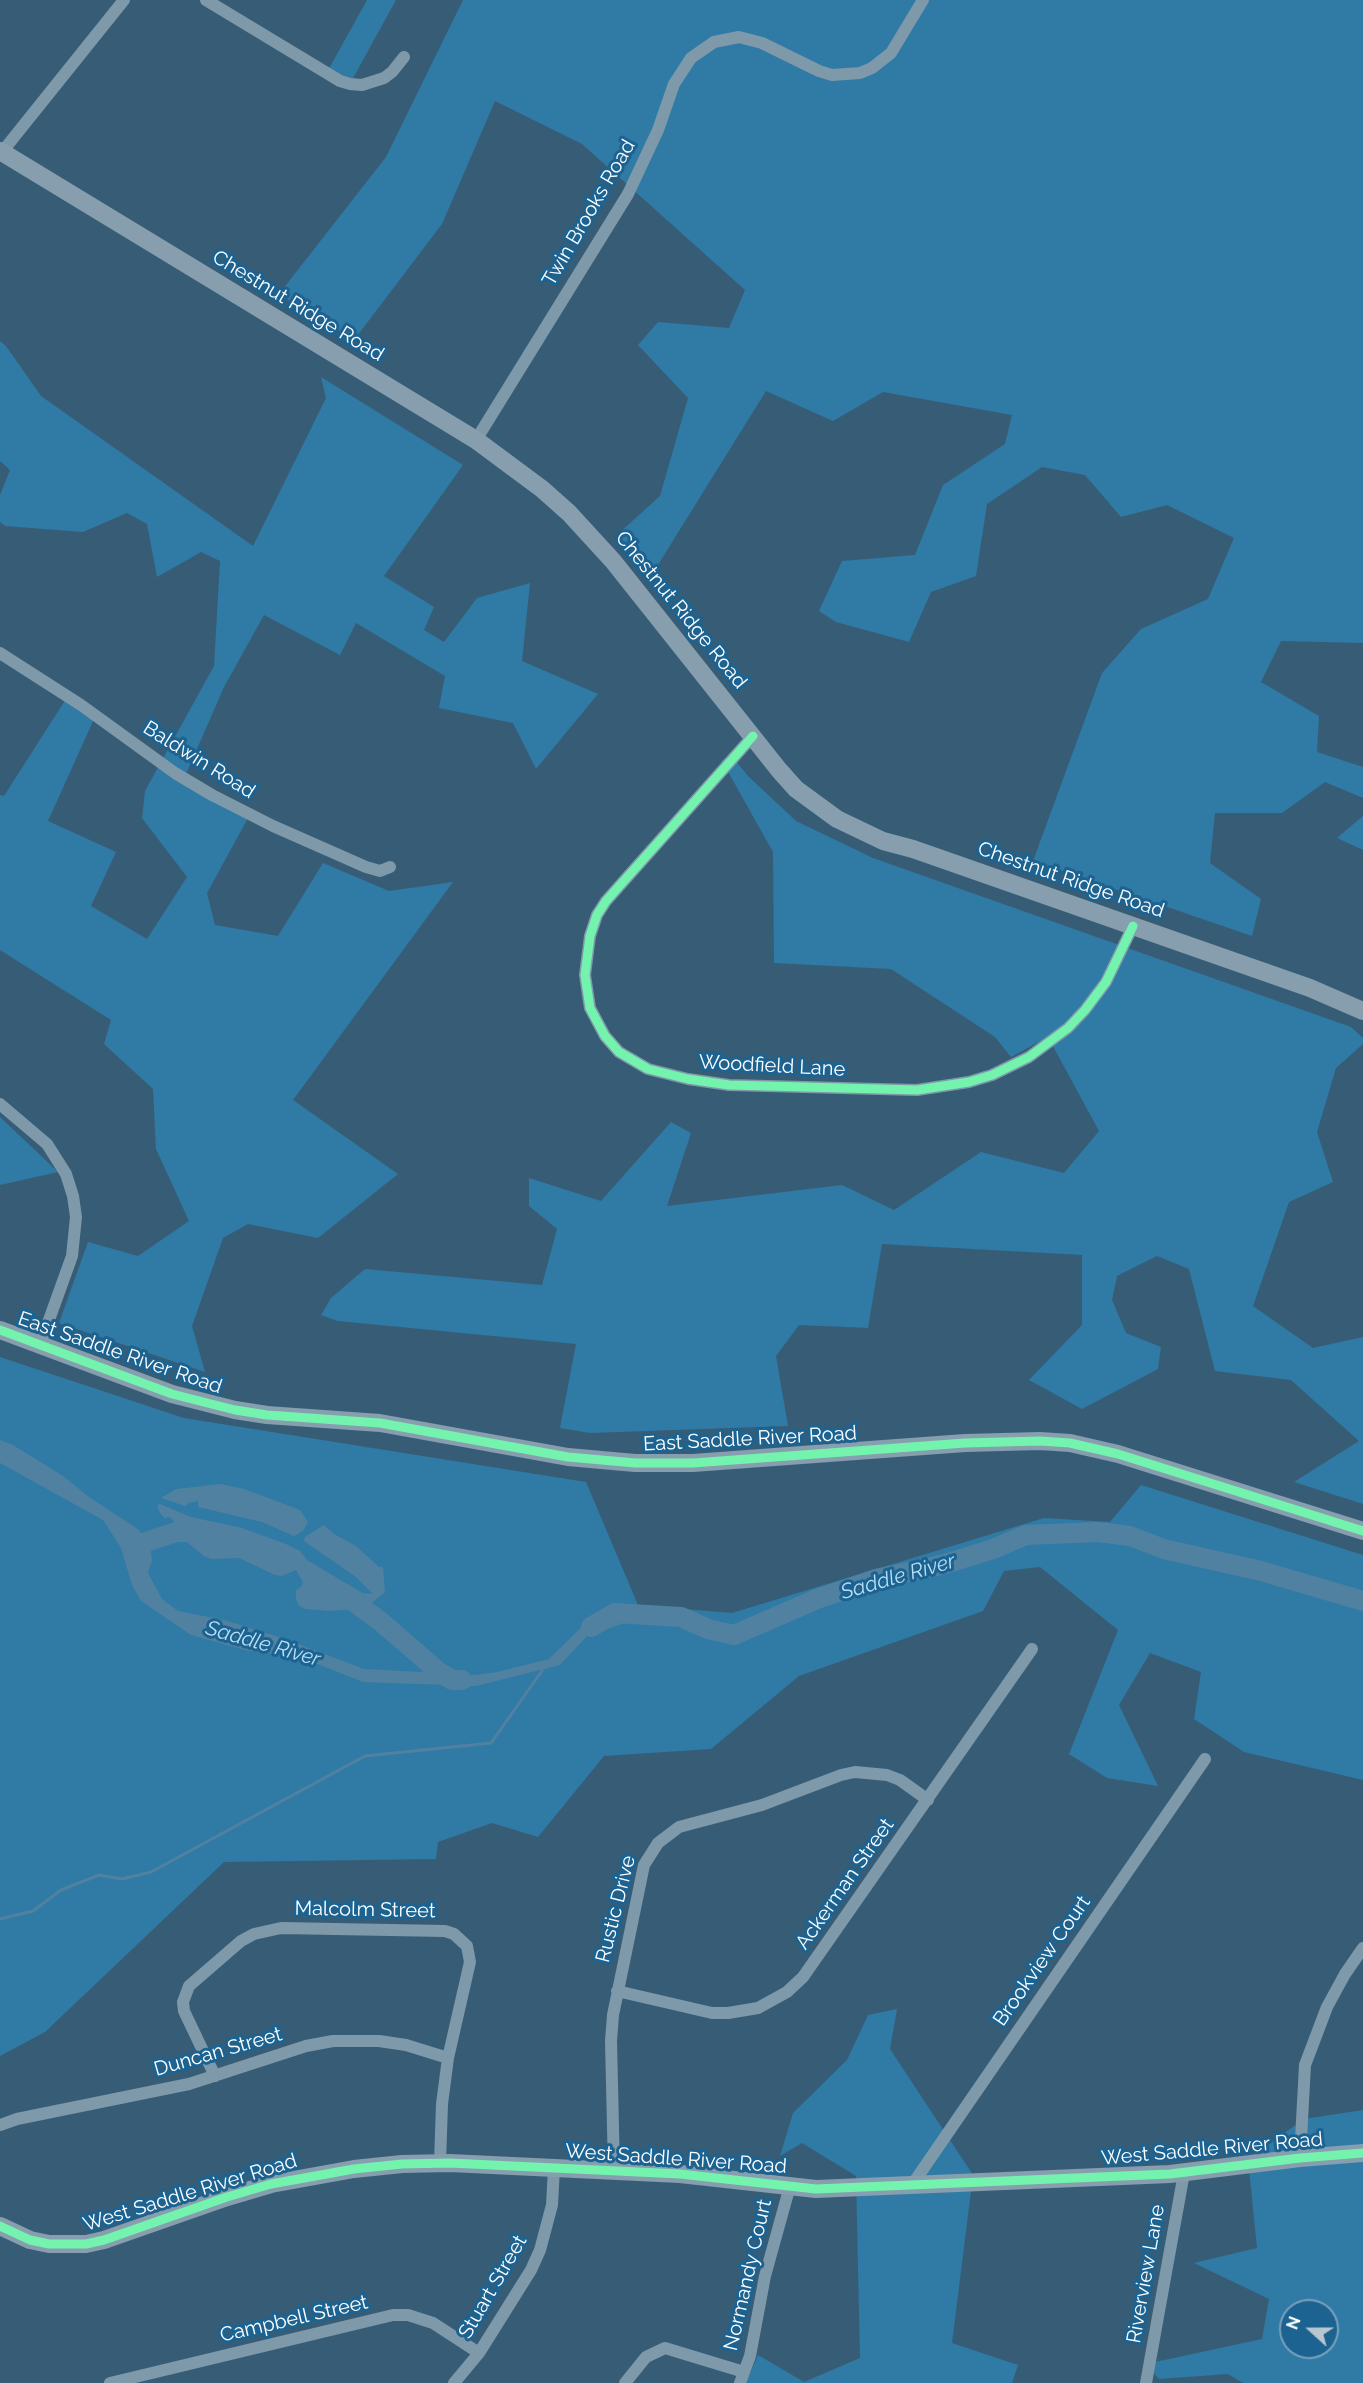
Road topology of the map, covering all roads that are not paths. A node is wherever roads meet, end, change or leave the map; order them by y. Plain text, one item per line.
1 (124, 0) edge
2 (206, 0) edge
3 (923, 0) edge
4 (404, 57) dead end
5 (1, 152) edge
6 (476, 440) junction
7 (0, 653) edge
8 (753, 736) junction
9 (390, 867) dead end
10 (1133, 926) junction
11 (1363, 1009) edge
12 (0, 1104) edge
13 (0, 1330) edge
14 (40, 1345) junction
15 (1363, 1531) edge
16 (1032, 1649) dead end
17 (1205, 1759) dead end
18 (928, 1800) junction
19 (1363, 1948) edge
20 (616, 1991) junction
21 (448, 2058) junction
22 (215, 2076) junction
23 (0, 2126) edge
24 (1363, 2153) edge
25 (1300, 2158) junction
26 (440, 2163) junction
27 (554, 2168) junction
28 (614, 2171) junction
29 (1184, 2173) junction
30 (912, 2185) junction
31 (790, 2186) junction
32 (0, 2226) edge
33 (479, 2353) junction
34 (742, 2378) edge
35 (110, 2383) edge
36 (454, 2383) edge
37 (625, 2383) edge
38 (1146, 2383) edge

1 - 5 street
2 - 4 street
3 - 6 street, Twin Brooks Road
5 - 6 street, Chestnut Ridge Road
6 - 8 street, Chestnut Ridge Road
7 - 9 street, Baldwin Road
8 - 10 street, Chestnut Ridge Road
8 - 10 street, Woodfield Lane
10 - 11 street, Chestnut Ridge Road
12 - 14 street
13 - 14 street, East Saddle River Road
14 - 15 street, East Saddle River Road
16 - 18 street, Ackerman Street
17 - 30 street, Brookview Court
18 - 20 street, Ackerman Street
18 - 20 street, Rustic Drive
19 - 25 street
20 - 28 street, Rustic Drive
21 - 22 street, Duncan Street
21 - 22 street, Malcolm Street
21 - 26 street, Malcolm Street
22 - 23 street, Duncan Street
24 - 25 street, West Saddle River Road
25 - 29 street, West Saddle River Road
26 - 27 street, West Saddle River Road
26 - 32 street, West Saddle River Road
27 - 28 street, West Saddle River Road
27 - 33 street, Stuart Street
28 - 31 street, West Saddle River Road
29 - 30 street, West Saddle River Road
29 - 38 street, Riverview Lane
30 - 31 street, West Saddle River Road
31 - 34 street, Normandy Court
33 - 35 street, Campbell Street
33 - 36 street, Stuart Street
34 - 37 street, Normandy Court

